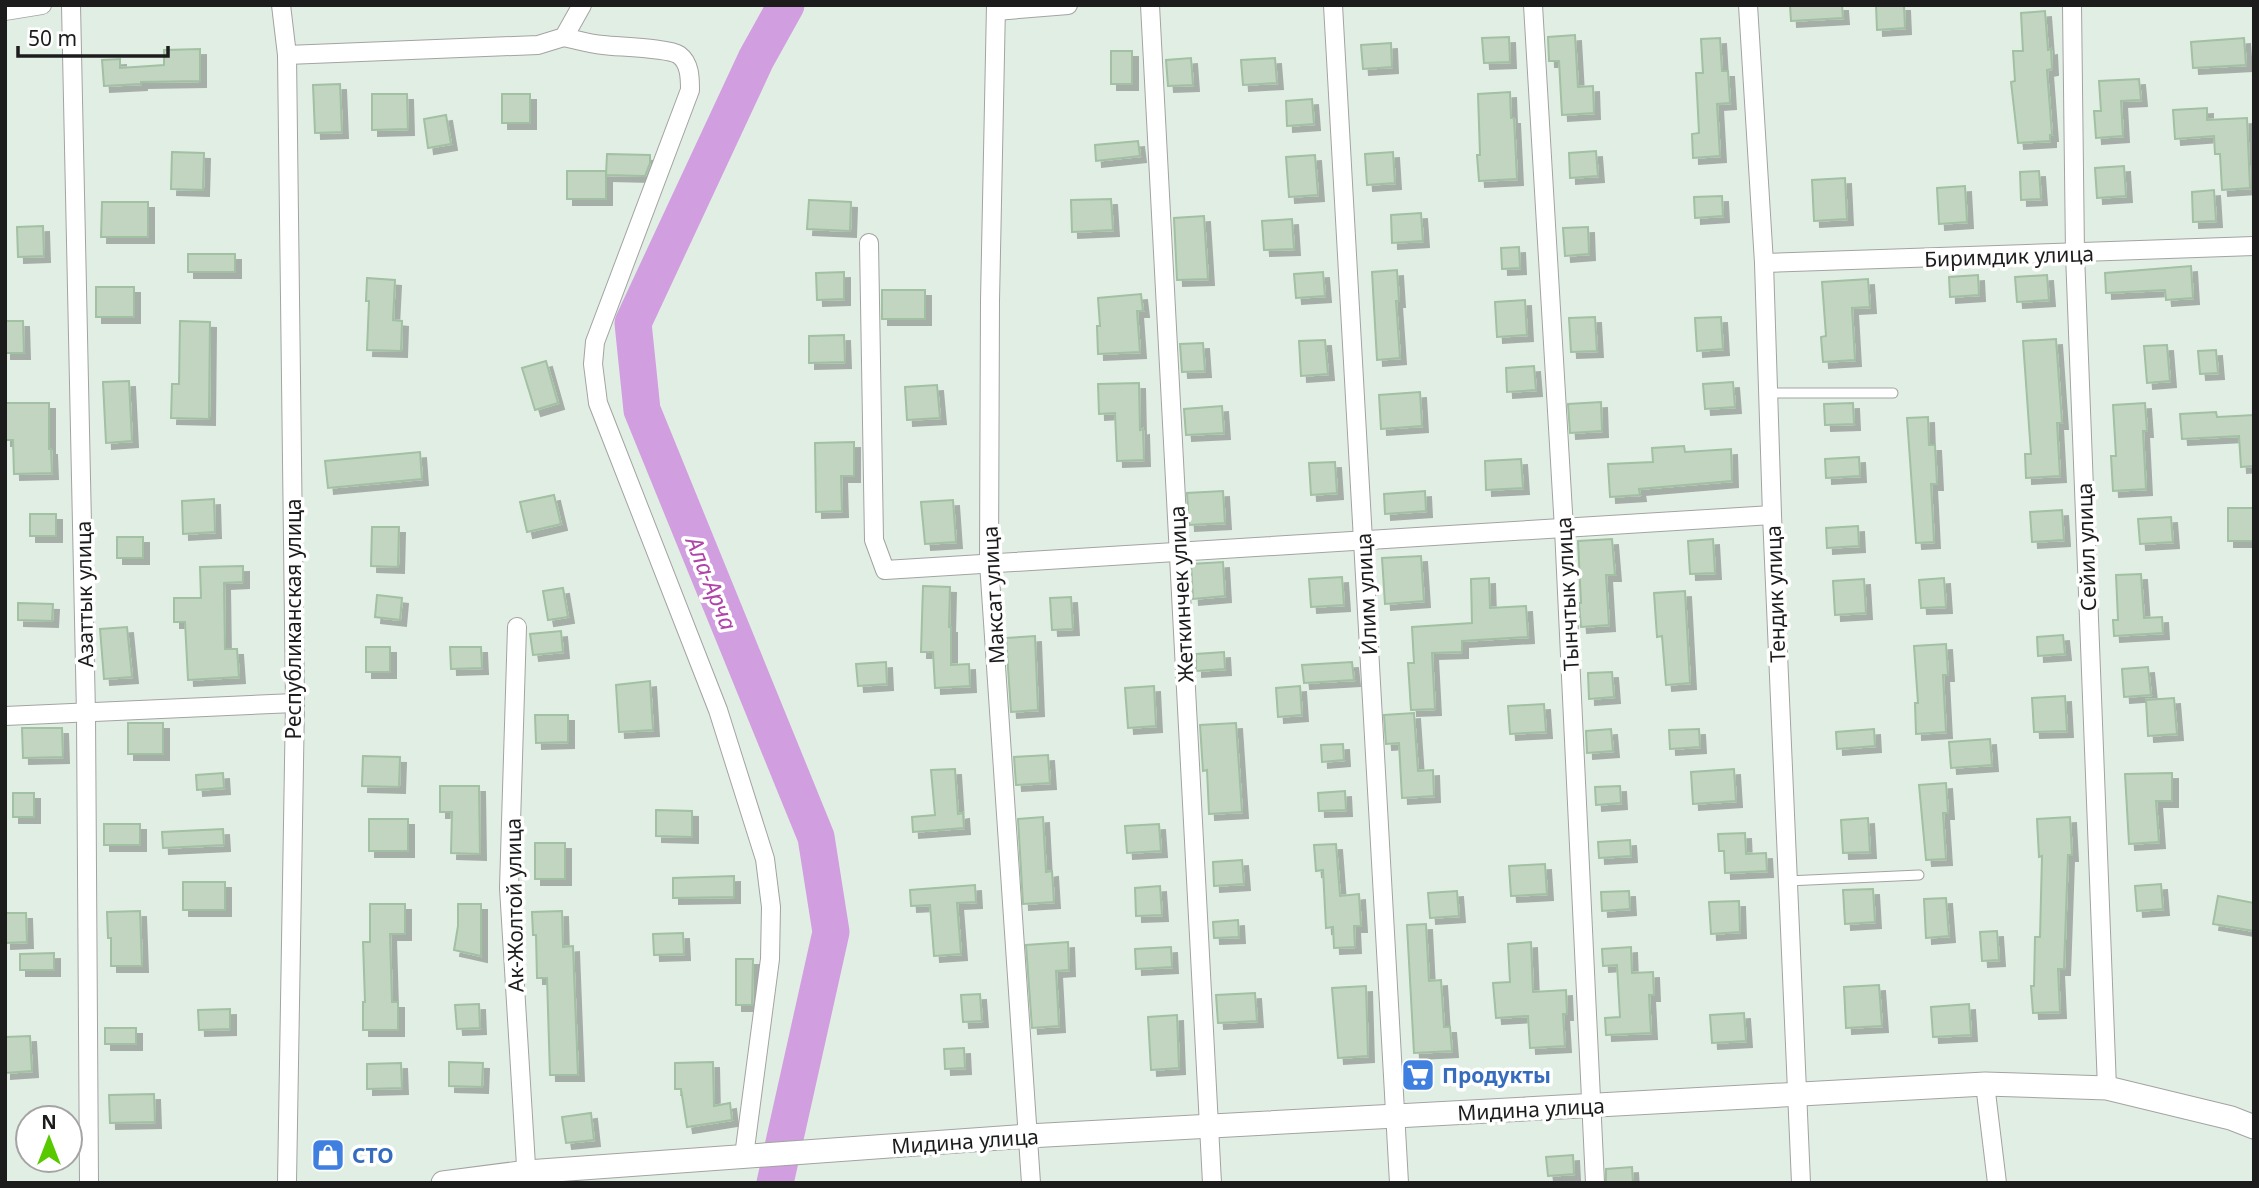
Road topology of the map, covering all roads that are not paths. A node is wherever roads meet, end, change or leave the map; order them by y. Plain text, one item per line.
1 (42, 5) edge
2 (71, 5) edge
3 (281, 5) edge
4 (582, 5) edge
5 (1068, 5) edge
6 (1150, 5) edge
7 (1333, 5) edge
8 (1532, 5) edge
9 (1748, 5) edge
10 (2072, 5) edge
11 (996, 8) edge
12 (5, 10) edge
13 (564, 37) junction
14 (287, 55) junction
15 (869, 243) dead end
16 (2254, 246) edge
17 (2075, 254) junction
18 (1765, 263) junction
19 (1768, 393) junction
20 (1893, 393) dead end
21 (1772, 515) junction
22 (1564, 529) junction
23 (1363, 541) junction
24 (1178, 552) junction
25 (989, 564) junction
26 (517, 627) dead end
27 (295, 703) junction
28 (86, 714) junction
29 (5, 716) edge
30 (1919, 876) dead end
31 (1787, 881) junction
32 (1985, 1084) junction
33 (2107, 1088) junction
34 (1796, 1095) junction
35 (1592, 1106) junction
36 (1396, 1116) junction
37 (1210, 1126) junction
38 (2254, 1127) edge
39 (1027, 1136) junction
40 (748, 1156) junction
41 (527, 1178) edge
42 (89, 1183) edge
43 (287, 1183) edge
44 (443, 1183) edge
45 (1031, 1183) edge
46 (1212, 1183) edge
47 (1399, 1183) edge
48 (1595, 1183) edge
49 (1801, 1183) edge
50 (1997, 1183) edge

1 - 12 street
2 - 28 street, Азаттык улица
3 - 14 street, Республиканская улица
4 - 13 street
5 - 11 street
6 - 24 street, Жеткинчек улица
7 - 23 street, Илим улица
8 - 22 street, Тынчтык улица
9 - 18 street, Тендик улица
10 - 17 street, Сейил улица
11 - 25 street, Максат улица
13 - 14 street
13 - 40 street
14 - 27 street, Республиканская улица
15 - 25 street
16 - 17 street, Биримдик улица
17 - 18 street, Биримдик улица
17 - 33 street, Сейил улица
18 - 19 street, Тендик улица
19 - 20 lane
19 - 21 street, Тендик улица
21 - 22 street
21 - 31 street, Тендик улица
22 - 23 street
22 - 35 street, Тынчтык улица
23 - 24 street
23 - 36 street, Илим улица
24 - 25 street
24 - 37 street, Жеткинчек улица
25 - 39 street, Максат улица
26 - 41 street, Ак-Жолтой улица
27 - 28 street
27 - 43 street, Республиканская улица
28 - 29 street
28 - 42 street, Азаттык улица
30 - 31 lane
31 - 34 street, Тендик улица
32 - 33 street, Мидина улица
32 - 34 street, Мидина улица
32 - 50 street
33 - 38 street, Мидина улица
34 - 35 street, Мидина улица
34 - 49 street, Тендик улица
35 - 36 street, Мидина улица
35 - 48 street, Тынчтык улица
36 - 37 street, Мидина улица
36 - 47 street, Илим улица
37 - 39 street, Мидина улица
37 - 46 street, Жеткинчек улица
39 - 40 street, Мидина улица
39 - 45 street, Максат улица
40 - 41 street
41 - 44 street

